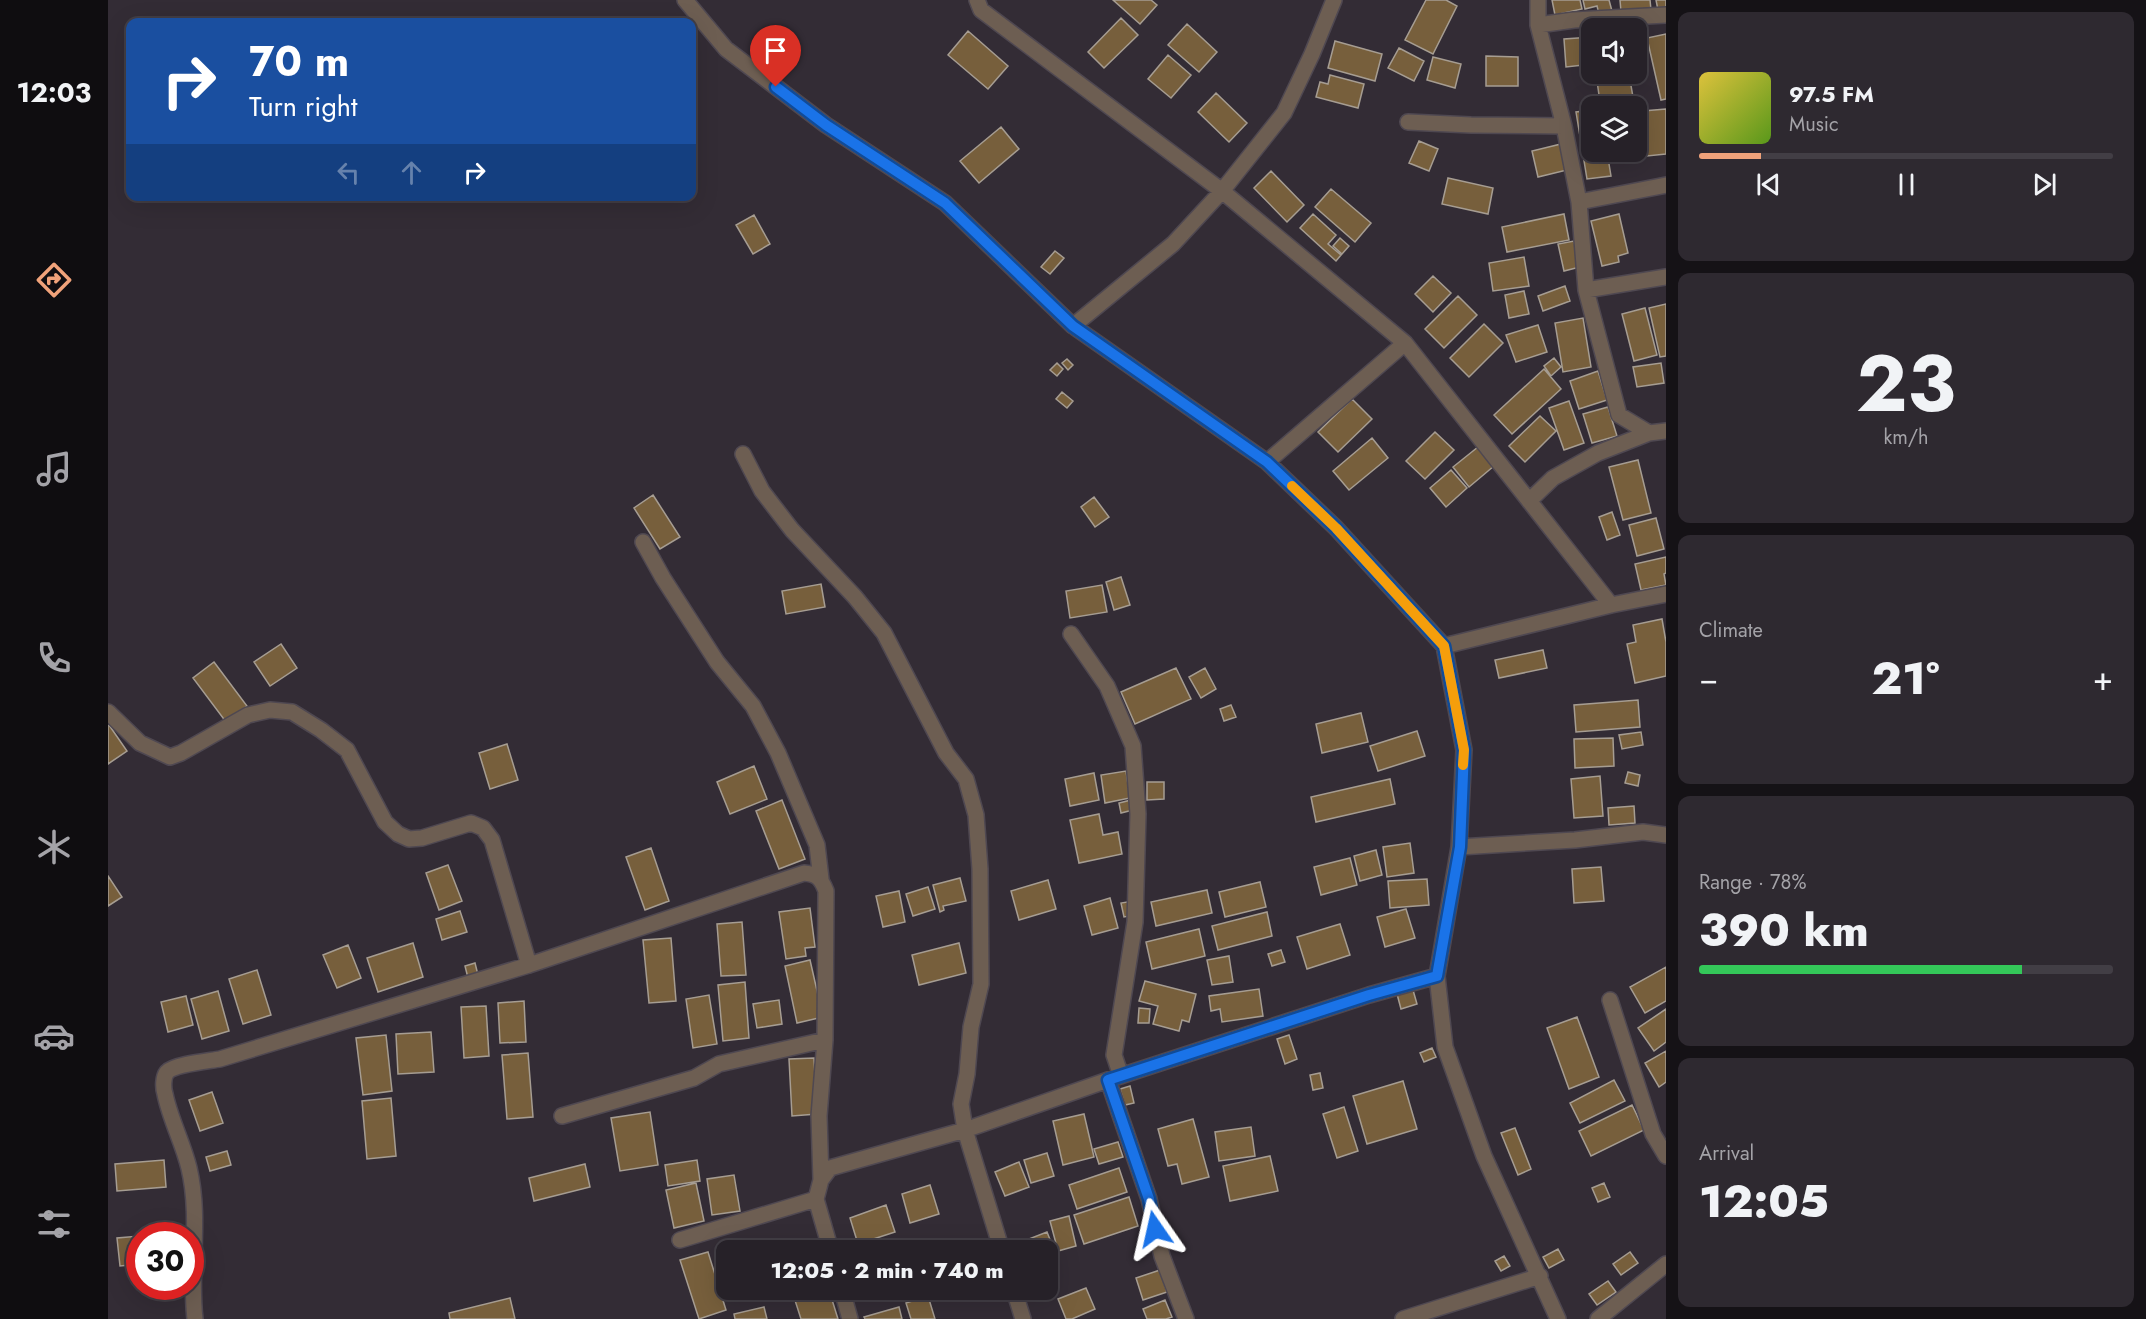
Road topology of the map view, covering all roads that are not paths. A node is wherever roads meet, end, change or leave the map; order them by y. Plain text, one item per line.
1 (686, 0) edge
2 (977, 0) edge
3 (1334, 0) edge
4 (1538, 0) edge
5 (1666, 15) edge
6 (1538, 25) junction
7 (1408, 122) dead end
8 (1564, 126) junction
9 (1666, 185) edge
10 (1222, 191) junction
11 (1579, 202) junction
12 (1666, 277) edge
13 (1586, 290) junction
14 (1073, 326) junction
15 (1405, 343) junction
16 (1666, 431) edge
17 (1649, 433) junction
18 (743, 454) dead end
19 (1267, 462) junction
20 (1529, 501) junction
21 (642, 542) dead end
22 (1666, 594) edge
23 (1611, 605) junction
24 (1071, 634) dead end
25 (1444, 646) junction
26 (108, 712) edge
27 (1666, 835) edge
28 (1460, 847) junction
29 (821, 879) junction
30 (529, 965) junction
31 (1437, 976) junction
32 (1610, 1000) dead end
33 (825, 1040) junction
34 (1115, 1078) junction
35 (562, 1116) dead end
36 (965, 1130) junction
37 (1666, 1156) edge
38 (821, 1180) junction
39 (816, 1199) junction
40 (680, 1240) dead end
41 (828, 1240) edge
42 (999, 1240) edge
43 (1666, 1264) edge
44 (1540, 1276) junction
45 (845, 1300) edge
46 (1017, 1300) edge
47 (195, 1319) edge
48 (850, 1319) edge
49 (1023, 1319) edge
50 (1186, 1319) edge
51 (1403, 1319) edge
52 (1558, 1319) edge
53 (1598, 1319) edge

1 - 14 street
2 - 10 street
3 - 10 street
4 - 6 street
5 - 6 street
6 - 8 street
7 - 8 street
8 - 11 street
9 - 11 street
10 - 14 street
10 - 15 street
11 - 13 street
12 - 13 street
13 - 17 street
14 - 19 street
15 - 19 street
15 - 20 street
16 - 17 street
17 - 20 street
18 - 36 street
19 - 25 street
20 - 23 street
21 - 29 street
22 - 23 street
23 - 25 street
24 - 34 street
25 - 28 street
26 - 30 street
27 - 28 street
28 - 31 street
29 - 30 street
29 - 33 street
30 - 47 street
31 - 34 street
31 - 44 street
32 - 37 street
33 - 35 street
33 - 38 street
34 - 36 street
34 - 50 street
36 - 38 street
36 - 42 street
38 - 39 street
39 - 40 street
39 - 41 street
43 - 53 street
44 - 51 street
44 - 52 street
45 - 48 street
46 - 49 street

